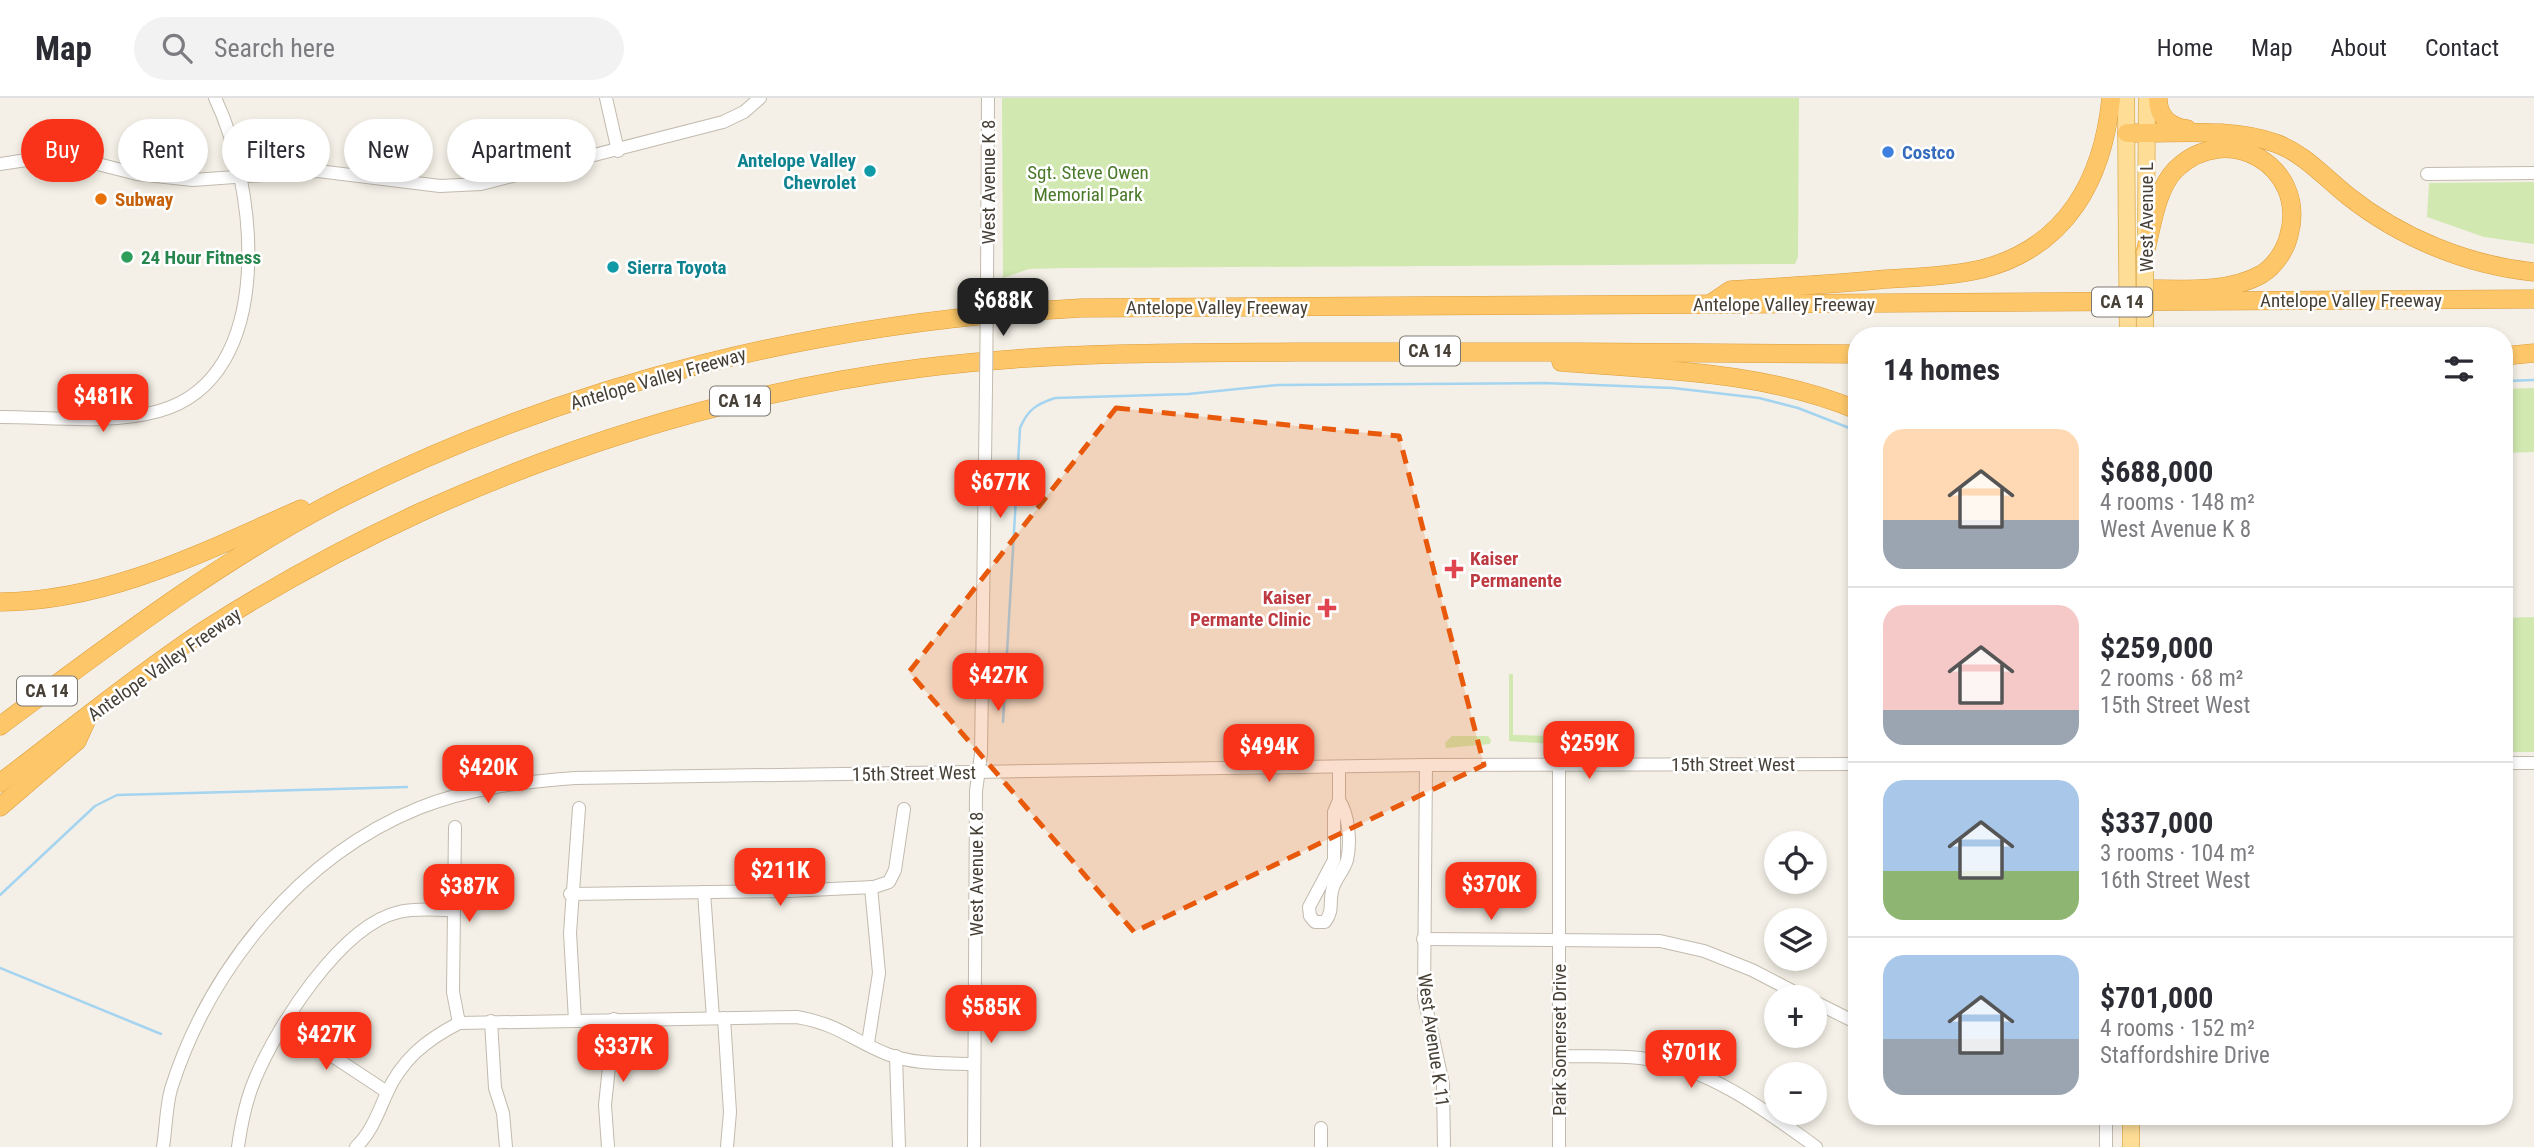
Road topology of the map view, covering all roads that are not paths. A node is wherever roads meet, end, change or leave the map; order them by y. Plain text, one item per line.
1 (215, 98) edge
2 (606, 98) edge
3 (760, 98) edge
4 (988, 98) edge
5 (2111, 98) edge
6 (2126, 98) edge
7 (2147, 98) edge
8 (2158, 98) edge
9 (222, 119) edge
10 (2127, 133) junction
11 (2146, 133) junction
12 (2204, 134) junction
13 (618, 151) junction
14 (0, 164) edge
15 (330, 172) edge
16 (2534, 173) edge
17 (2427, 174) dead end
18 (222, 177) edge
19 (242, 182) edge
20 (2136, 253) junction
21 (2534, 272) edge
22 (2534, 299) edge
23 (2038, 302) junction
24 (1710, 304) junction
25 (2129, 327) edge
26 (2144, 327) edge
27 (1497, 351) junction
28 (2534, 352) edge
29 (2513, 353) edge
30 (1848, 354) edge
31 (1848, 406) edge
32 (0, 416) edge
33 (346, 496) junction
34 (0, 602) edge
35 (88, 717) junction
36 (0, 726) edge
37 (2513, 763) edge
38 (2534, 763) edge
39 (1559, 764) junction
40 (1848, 764) edge
41 (1426, 765) junction
42 (1339, 767) junction
43 (978, 771) junction
44 (0, 783) edge
45 (1339, 800) junction
46 (0, 807) edge
47 (579, 808) dead end
48 (904, 809) dead end
49 (455, 827) dead end
50 (871, 887) junction
51 (1317, 888) junction
52 (704, 892) junction
53 (1331, 893) junction
54 (570, 894) junction
55 (452, 910) junction
56 (1423, 939) junction
57 (1559, 939) junction
58 (1781, 985) edge
59 (1827, 1008) edge
60 (718, 1018) junction
61 (1848, 1018) edge
62 (614, 1019) junction
63 (576, 1020) junction
64 (491, 1021) junction
65 (458, 1023) junction
66 (284, 1024) junction
67 (868, 1043) junction
68 (896, 1056) junction
69 (1559, 1056) junction
70 (974, 1064) junction
71 (387, 1092) junction
72 (2106, 1125) edge
73 (2131, 1125) edge
74 (1321, 1128) dead end
75 (163, 1147) edge
76 (238, 1147) edge
77 (356, 1147) edge
78 (506, 1147) edge
79 (608, 1147) edge
80 (727, 1147) edge
81 (899, 1147) edge
82 (974, 1147) edge
83 (1321, 1147) edge
84 (1444, 1147) edge
85 (1559, 1147) edge
86 (1816, 1147) edge
87 (2106, 1147) edge
88 (2131, 1147) edge

1 - 9 street
2 - 13 street
3 - 13 street
4 - 43 street, West Avenue K 8, bridge
5 - 24 highway
6 - 10 main road, West Avenue L
7 - 11 main road, West Avenue L
8 - 12 highway
10 - 11 highway
10 - 20 main road, West Avenue L
11 - 12 highway
11 - 20 main road, West Avenue L
12 - 21 highway
13 - 15 street
14 - 18 street
16 - 17 street
19 - 32 street
20 - 23 highway
20 - 25 main road, West Avenue L, bridge
20 - 26 main road, West Avenue L, bridge
22 - 23 highway, Antelope Valley Freeway / CA 14
23 - 24 highway, Antelope Valley Freeway / CA 14
24 - 33 highway, Antelope Valley Freeway / CA 14
27 - 30 highway, Antelope Valley Freeway / CA 14
27 - 31 highway
27 - 35 highway, Antelope Valley Freeway / CA 14
28 - 29 highway
33 - 34 highway
33 - 36 highway, Antelope Valley Freeway / CA 14
35 - 44 highway, Antelope Valley Freeway / CA 14
35 - 46 highway
37 - 38 street
39 - 40 street, 15th Street West
39 - 41 street, 15th Street West
39 - 57 street, Park Somerset Drive
41 - 42 street, 15th Street West
41 - 56 street, West Avenue K 11
42 - 43 street, 15th Street West
42 - 45 street
43 - 70 street, West Avenue K 8
43 - 75 street, 15th Street West
45 - 51 street
45 - 53 street
47 - 54 street
48 - 50 street
49 - 55 street
50 - 52 street
50 - 67 street
51 - 53 street
51 - 53 street
52 - 54 street
52 - 60 street
54 - 63 street
55 - 65 street
55 - 66 street
56 - 57 street
56 - 84 street, West Avenue K 11
57 - 58 street
57 - 69 street, Park Somerset Drive
59 - 61 street
60 - 62 street
60 - 67 street
60 - 80 street
62 - 63 street
62 - 79 street
63 - 64 street
64 - 65 street
64 - 78 street
65 - 71 street
66 - 71 street
66 - 76 street
67 - 68 street
68 - 70 street
68 - 81 street
69 - 85 street, Park Somerset Drive
69 - 86 street
70 - 82 street, West Avenue K 8
71 - 77 street
72 - 87 street
73 - 88 main road
74 - 83 street

